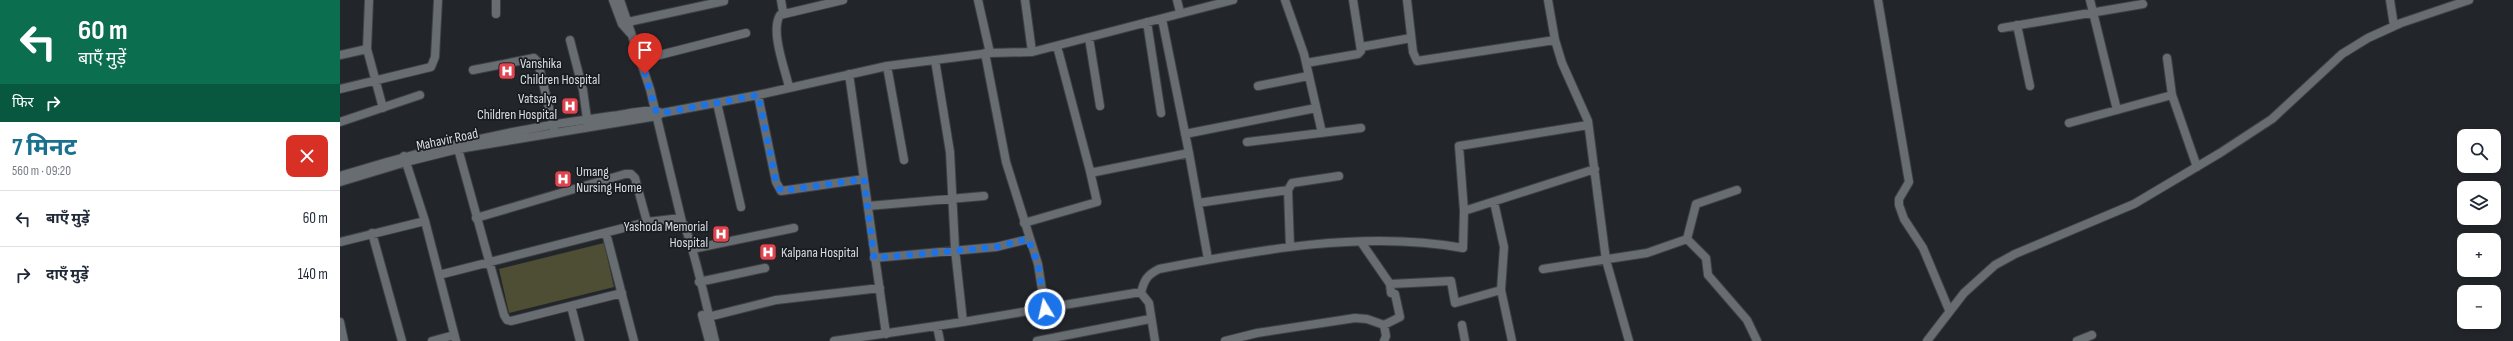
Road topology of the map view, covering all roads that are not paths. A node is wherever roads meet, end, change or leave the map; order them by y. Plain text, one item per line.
1 (369, 0) edge
2 (438, 0) edge
3 (496, 0) edge
4 (613, 0) edge
5 (620, 0) edge
6 (781, 0) edge
7 (843, 0) edge
8 (978, 0) edge
9 (1025, 0) edge
10 (1178, 0) edge
11 (1230, 0) edge
12 (1285, 0) edge
13 (1353, 0) edge
14 (1407, 0) edge
15 (1548, 0) edge
16 (1878, 0) edge
17 (2090, 0) edge
18 (2390, 0) edge
19 (2469, 0) edge
20 (724, 1) dead end
21 (825, 2) edge
22 (2143, 4) dead end
23 (783, 12) junction
24 (1180, 12) junction
25 (2092, 12) junction
26 (496, 14) dead end
27 (1162, 19) junction
28 (628, 22) junction
29 (1147, 22) junction
30 (2017, 25) junction
31 (2394, 26) junction
32 (2002, 28) dead end
33 (746, 33) dead end
34 (631, 36) junction
35 (1089, 38) junction
36 (1411, 38) junction
37 (570, 40) dead end
38 (1555, 40) junction
39 (1057, 46) junction
40 (1361, 47) junction
41 (367, 49) junction
42 (1032, 52) junction
43 (988, 53) junction
44 (340, 55) edge
45 (2167, 58) dead end
46 (640, 60) junction
47 (935, 60) junction
48 (1306, 63) junction
49 (887, 66) junction
50 (473, 70) dead end
51 (849, 74) junction
52 (1308, 76) junction
53 (375, 80) junction
54 (1258, 86) dead end
55 (2030, 86) dead end
56 (789, 87) junction
57 (340, 89) edge
58 (420, 95) dead end
59 (758, 95) junction
60 (2172, 95) junction
61 (717, 102) junction
62 (1100, 106) dead end
63 (384, 108) junction
64 (1316, 108) junction
65 (2117, 110) junction
66 (658, 113) junction
67 (1161, 113) dead end
68 (587, 119) junction
69 (340, 122) edge
70 (2069, 123) dead end
71 (554, 124) junction
72 (1588, 125) junction
73 (1361, 128) dead end
74 (554, 133) junction
75 (1322, 133) junction
76 (1185, 134) junction
77 (1247, 142) dead end
78 (457, 146) junction
79 (1190, 153) junction
80 (405, 159) junction
81 (904, 160) dead end
82 (2197, 167) junction
83 (1595, 169) junction
84 (1090, 171) junction
85 (340, 176) edge
86 (1338, 176) dead end
87 (864, 179) junction
88 (340, 182) edge
89 (1288, 190) junction
90 (1737, 190) dead end
91 (984, 196) dead end
92 (952, 198) junction
93 (1494, 202) junction
94 (1198, 203) junction
95 (868, 206) junction
96 (741, 207) dead end
97 (1464, 211) junction
98 (476, 218) junction
99 (681, 220) junction
100 (425, 221) junction
101 (647, 222) junction
102 (1024, 223) junction
103 (794, 228) dead end
104 (372, 233) junction
105 (606, 233) junction
106 (1028, 239) junction
107 (1687, 239) junction
108 (340, 242) edge
109 (1361, 242) junction
110 (1290, 247) junction
111 (692, 249) junction
112 (955, 249) junction
113 (874, 258) junction
114 (1208, 259) junction
115 (1606, 260) junction
116 (489, 263) junction
117 (765, 268) dead end
118 (1543, 269) dead end
119 (439, 275) junction
120 (699, 282) junction
121 (1390, 284) junction
122 (880, 288) junction
123 (1501, 290) junction
124 (622, 293) junction
125 (1142, 293) junction
126 (571, 306) junction
127 (1045, 309) junction
128 (1949, 310) junction
129 (706, 318) junction
130 (1150, 319) junction
131 (340, 322) edge
132 (963, 322) junction
133 (1384, 325) junction
134 (1462, 325) dead end
135 (938, 326) junction
136 (886, 334) junction
137 (2092, 335) dead end
138 (455, 338) edge
139 (869, 339) edge
140 (344, 341) edge
141 (402, 341) edge
142 (432, 341) edge
143 (580, 341) edge
144 (634, 341) edge
145 (709, 341) edge
146 (715, 341) edge
147 (834, 341) edge
148 (940, 341) edge
149 (1037, 341) edge
150 (1155, 341) edge
151 (1225, 341) edge
152 (1384, 341) edge
153 (1464, 341) edge
154 (1512, 341) edge
155 (1629, 341) edge
156 (1757, 341) edge
157 (1927, 341) edge
158 (2077, 341) edge

1 - 41 street
2 - 53 street
3 - 26 street
4 - 34 street
5 - 28 street
6 - 23 street
7 - 21 street
8 - 43 street
9 - 42 street
10 - 24 street
11 - 24 street
12 - 48 street
13 - 40 street
14 - 36 street
15 - 38 street
16 - 128 street
17 - 25 street
18 - 31 street
19 - 31 street
20 - 28 street
21 - 23 street
22 - 25 street
23 - 56 street
24 - 27 street
25 - 30 street
25 - 65 street
27 - 29 street
27 - 76 street
28 - 34 street
29 - 35 street
29 - 67 street
30 - 32 street
30 - 55 street
31 - 82 street
33 - 46 street
34 - 46 street
35 - 39 street
35 - 62 street
36 - 38 street
36 - 40 street
37 - 68 street
38 - 72 street
39 - 42 street
39 - 84 street
40 - 48 street
41 - 44 street
41 - 53 street
42 - 43 street
43 - 47 street
43 - 102 street
45 - 60 street
46 - 66 street
47 - 49 street
47 - 92 street
48 - 52 street
49 - 51 street
49 - 81 street
50 - 71 street
51 - 56 street
51 - 87 street
52 - 54 street
52 - 64 street
53 - 57 street
53 - 63 street
56 - 59 street
58 - 63 street
59 - 61 street
59 - 87 street
60 - 65 street
60 - 82 street
61 - 66 street
61 - 96 street
63 - 69 street
64 - 75 street
64 - 76 street
65 - 70 street
66 - 68 street
66 - 74 street, Mahavir Road
66 - 99 street
68 - 71 street
71 - 74 street
71 - 78 street
72 - 83 street
72 - 97 street
73 - 75 street
74 - 78 street, Mahavir Road
75 - 77 street
76 - 79 street
78 - 80 street, Mahavir Road
78 - 98 street
79 - 84 street
79 - 94 street
80 - 85 street
80 - 88 street, Mahavir Road
80 - 100 street
82 - 128 street
83 - 93 street
83 - 115 street
84 - 102 street
86 - 89 street
87 - 95 street
89 - 94 street
89 - 110 street
90 - 107 street
91 - 92 street
92 - 95 street
92 - 112 street
93 - 97 street
93 - 123 street
94 - 114 street
95 - 113 street
97 - 109 street
98 - 101 street
98 - 116 street
99 - 101 street
99 - 111 street
99 - 129 street
100 - 104 street
100 - 119 street
101 - 105 street
102 - 106 street
103 - 111 street
104 - 108 street
104 - 141 street
105 - 116 street
105 - 124 street
106 - 112 street
106 - 127 street
107 - 115 street
107 - 156 street
109 - 110 street
109 - 121 street
110 - 114 street
111 - 120 street
112 - 113 street
112 - 132 street
113 - 122 street
114 - 125 street
115 - 118 street
115 - 155 street
116 - 119 street
116 - 126 street
117 - 120 street
119 - 138 street
120 - 129 street
121 - 123 street
121 - 133 street
122 - 129 street
122 - 136 street
123 - 154 street
124 - 126 street
124 - 144 street
125 - 127 street
125 - 130 street
126 - 143 street
127 - 132 street
128 - 157 street
129 - 145 street
129 - 146 street
130 - 149 street
130 - 150 street
131 - 140 street
132 - 135 street
133 - 151 street
133 - 152 street
134 - 153 street
135 - 136 street
135 - 148 street
136 - 139 street
137 - 158 street
138 - 142 street
139 - 147 street

